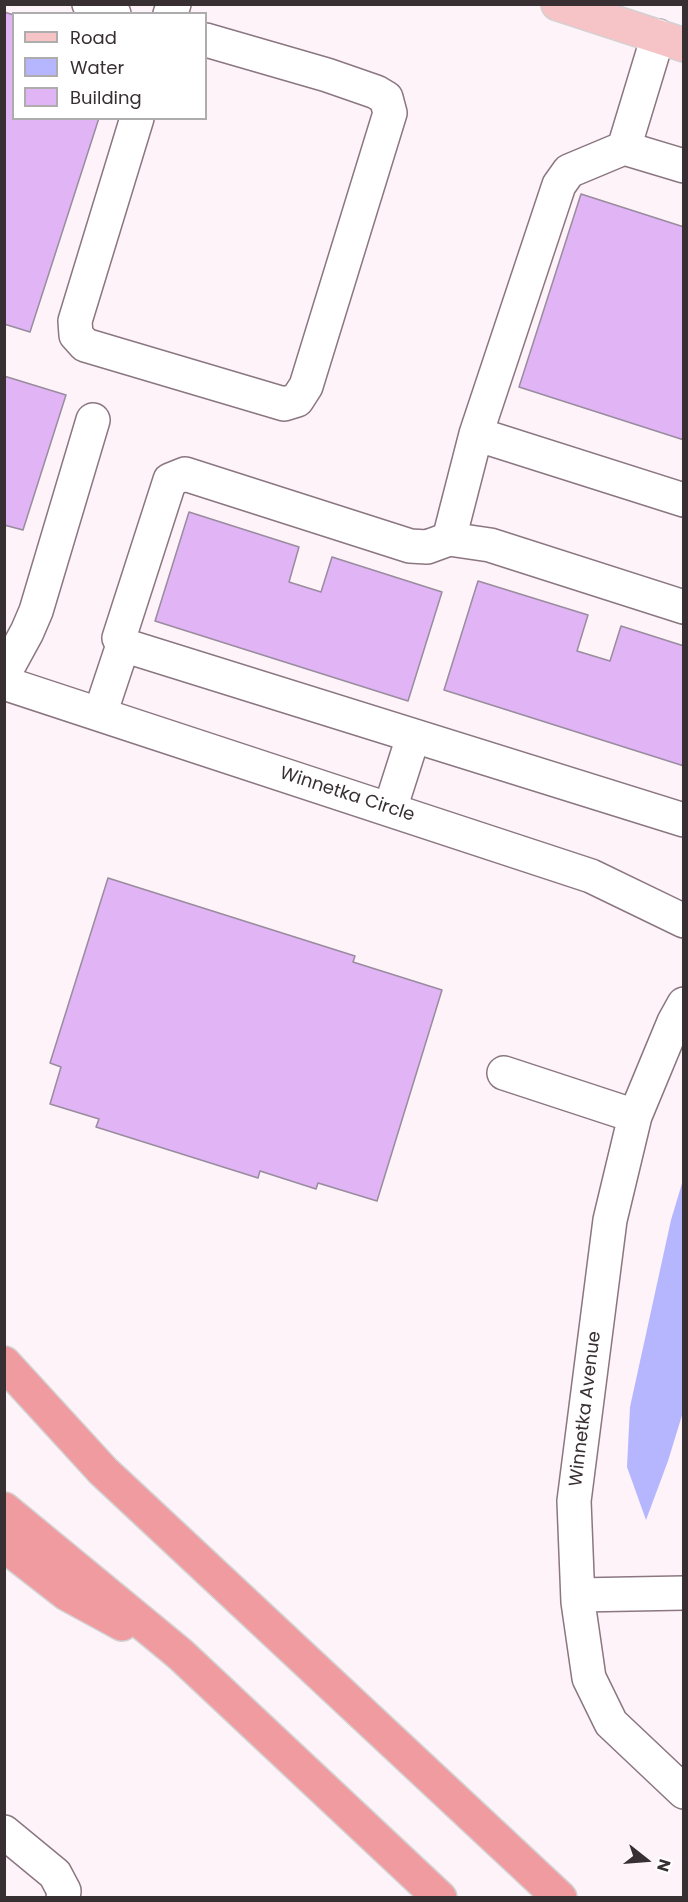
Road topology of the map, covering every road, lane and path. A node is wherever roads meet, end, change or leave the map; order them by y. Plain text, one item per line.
1 (88, 4) edge
2 (576, 7) edge
3 (109, 12) edge
4 (207, 40) edge
5 (671, 40) edge
6 (136, 120) edge
7 (624, 148) junction
8 (684, 166) edge
9 (93, 420) dead end
10 (476, 434) junction
11 (684, 500) edge
12 (449, 539) junction
13 (684, 607) edge
14 (123, 645) junction
15 (4, 674) edge
16 (4, 683) edge
17 (100, 714) junction
18 (413, 737) junction
19 (390, 809) junction
20 (684, 820) edge
21 (684, 921) edge
22 (684, 1004) edge
23 (504, 1073) dead end
24 (635, 1116) junction
25 (4, 1363) edge
26 (4, 1397) edge
27 (103, 1471) junction
28 (4, 1509) edge
29 (4, 1545) edge
30 (684, 1593) edge
31 (578, 1595) junction
32 (180, 1654) junction
33 (684, 1792) edge
34 (4, 1832) edge
35 (63, 1898) edge
36 (440, 1898) edge
37 (560, 1898) edge

1 - 3 street
2 - 5 main road
4 - 6 street
5 - 7 street
7 - 8 street
7 - 10 street
9 - 15 street
10 - 11 street
10 - 12 street
12 - 13 street
12 - 14 street
14 - 17 street
14 - 18 street
16 - 17 street, Winnetka Circle
17 - 19 street, Winnetka Circle
18 - 19 street
18 - 20 street
19 - 21 street, Winnetka Circle
22 - 24 street, Winnetka Avenue
23 - 24 street
24 - 31 street, Winnetka Avenue
25 - 27 highway
26 - 27 highway
27 - 37 highway
28 - 32 highway
29 - 32 highway
30 - 31 street
31 - 33 street, Winnetka Avenue
32 - 36 highway
34 - 35 street

